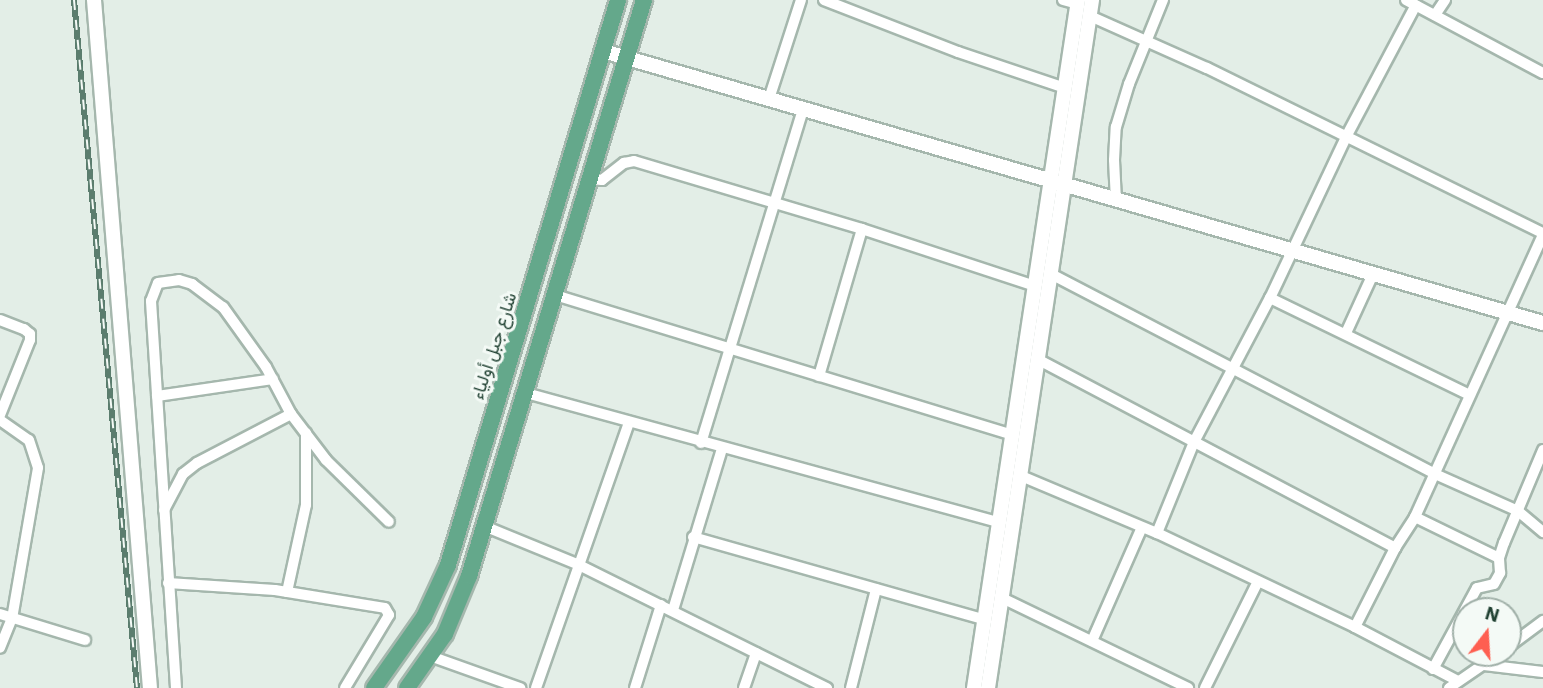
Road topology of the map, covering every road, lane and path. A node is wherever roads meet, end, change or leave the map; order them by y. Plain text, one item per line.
1 (94, 0) edge
2 (618, 0) edge
3 (644, 0) edge
4 (801, 0) edge
5 (824, 0) edge
6 (1063, 0) edge
7 (1163, 0) edge
8 (1444, 0) edge
9 (1083, 1) edge
10 (1411, 3) edge
11 (843, 5) edge
12 (1436, 15) junction
13 (1090, 16) junction
14 (1145, 41) junction
15 (603, 51) junction
16 (627, 59) junction
17 (1543, 73) edge
18 (1065, 88) junction
19 (769, 99) junction
20 (803, 109) junction
21 (1346, 137) junction
22 (590, 179) junction
23 (1058, 185) junction
24 (1116, 201) junction
25 (775, 202) junction
26 (862, 229) junction
27 (1543, 234) edge
28 (1293, 250) junction
29 (1051, 274) junction
30 (1373, 274) junction
31 (1035, 286) junction
32 (555, 295) junction
33 (1270, 298) junction
34 (1506, 312) junction
35 (0, 320) edge
36 (1543, 323) edge
37 (1346, 333) junction
38 (731, 349) junction
39 (1039, 360) junction
40 (1233, 367) junction
41 (819, 376) junction
42 (273, 379) junction
43 (526, 393) junction
44 (1470, 395) junction
45 (157, 396) junction
46 (291, 414) junction
47 (0, 418) edge
48 (629, 422) junction
49 (306, 432) junction
50 (1012, 435) junction
51 (1194, 442) junction
52 (701, 443) junction
53 (722, 449) junction
54 (1543, 450) edge
55 (1435, 474) junction
56 (1018, 475) junction
57 (1518, 511) junction
58 (163, 512) junction
59 (1415, 516) junction
60 (388, 522) dead end
61 (999, 522) junction
62 (484, 526) junction
63 (1142, 527) junction
64 (1157, 533) junction
65 (1543, 533) edge
66 (693, 537) junction
67 (1395, 548) junction
68 (1499, 558) junction
69 (579, 565) junction
70 (1258, 581) junction
71 (168, 583) junction
72 (876, 589) junction
73 (287, 593) junction
74 (1000, 597) junction
75 (661, 605) junction
76 (673, 610) junction
77 (0, 614) edge
78 (12, 618) junction
79 (984, 619) junction
80 (1543, 621) edge
81 (1355, 627) junction
82 (1522, 637) edge
83 (85, 640) dead end
84 (1092, 640) junction
85 (0, 648) edge
86 (755, 653) junction
87 (427, 659) junction
88 (1480, 667) edge
89 (1504, 667) edge
90 (1433, 669) junction
91 (1543, 673) edge
92 (1166, 683) edge
93 (1454, 685) edge
94 (150, 688) edge
95 (176, 688) edge
96 (345, 688) edge
97 (374, 688) edge
98 (407, 688) edge
99 (416, 688) edge
100 (520, 688) edge
101 (536, 688) edge
102 (635, 688) edge
103 (744, 688) edge
104 (827, 688) edge
105 (850, 688) edge
106 (985, 688) edge
107 (1188, 688) edge
108 (1205, 688) edge

1 - 94 street
2 - 15 main road, شارع جبل أولياء
3 - 16 main road
4 - 19 street
5 - 11 street
6 - 9 street
7 - 14 street
8 - 12 street
9 - 13 street
9 - 18 street
10 - 12 street
10 - 21 street
11 - 18 street
12 - 17 street
13 - 14 street
13 - 23 street
14 - 21 street
14 - 24 street
15 - 16 street
15 - 97 main road, شارع جبل أولياء
16 - 19 street
16 - 22 main road
18 - 23 street
19 - 20 street
20 - 23 street
20 - 25 street
21 - 27 street
21 - 28 street
22 - 25 street
22 - 32 main road
23 - 24 street
23 - 29 street
23 - 31 street
24 - 28 street
25 - 26 street
25 - 38 street
26 - 31 street
26 - 41 street
27 - 34 street
28 - 30 street
28 - 33 street
29 - 39 street
29 - 40 street
30 - 34 street
30 - 37 street
31 - 50 street
32 - 38 street
32 - 43 main road
33 - 37 street
33 - 40 street
34 - 36 street
34 - 44 street
35 - 47 street
37 - 44 street
38 - 41 street
38 - 52 street
39 - 51 street
39 - 56 street
40 - 51 street
40 - 55 street
41 - 50 street
42 - 45 street
42 - 45 street
42 - 46 street
43 - 48 street
43 - 62 main road
44 - 55 street
45 - 58 street
46 - 49 street
46 - 58 street
47 - 78 street
48 - 52 street
48 - 69 street
49 - 60 street
49 - 73 street
50 - 61 street
51 - 64 street
51 - 67 street
52 - 53 street
53 - 61 street
53 - 66 street
54 - 57 street
55 - 57 street
55 - 59 street
56 - 63 street
56 - 74 street
57 - 65 street
57 - 68 street
58 - 71 street
59 - 67 street
59 - 68 street
61 - 79 street
62 - 69 street
62 - 87 main road
63 - 64 street
63 - 84 street
64 - 70 street
66 - 72 street
66 - 76 street
67 - 81 street
68 - 90 street
69 - 75 street
69 - 101 street
70 - 81 street
70 - 108 street
71 - 73 street
71 - 95 street
72 - 79 street
72 - 105 street
73 - 96 street
74 - 84 street
74 - 106 street
75 - 76 street
75 - 102 street
76 - 86 street
77 - 78 street
78 - 83 street
78 - 85 street
79 - 106 street
80 - 82 street
81 - 90 street
84 - 92 street
86 - 103 street
86 - 104 street
87 - 98 main road
87 - 99 street
87 - 100 street
88 - 93 street
89 - 91 street
90 - 93 street
92 - 107 street

